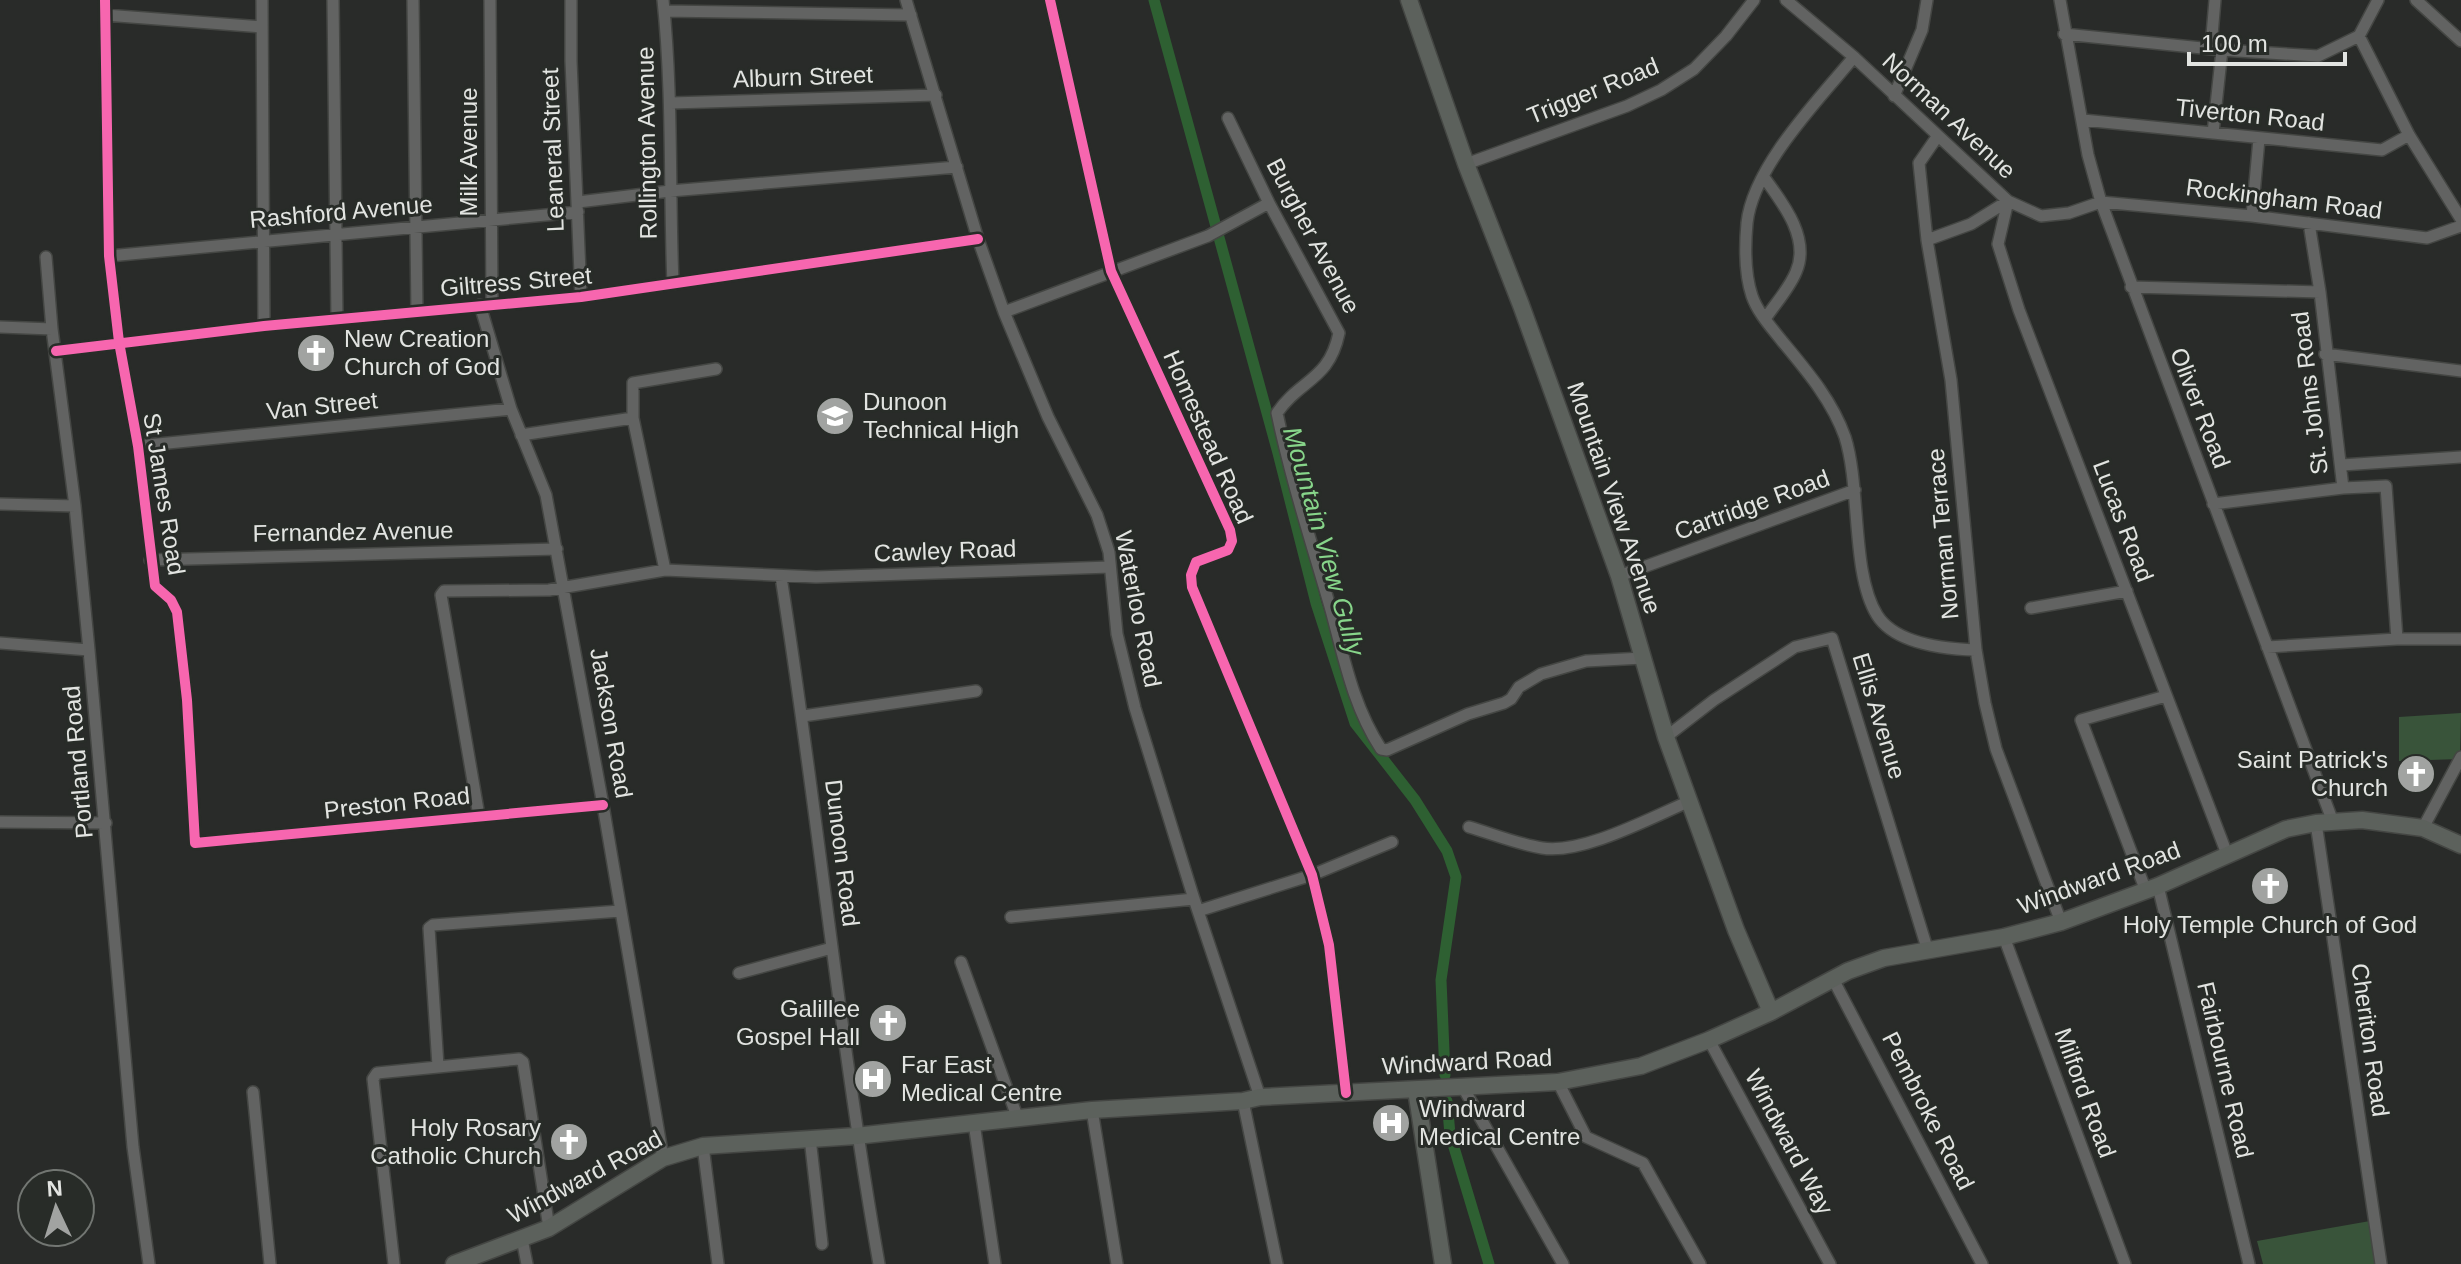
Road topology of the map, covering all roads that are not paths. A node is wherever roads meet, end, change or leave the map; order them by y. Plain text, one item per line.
1 (105, 0) edge
2 (262, 0) edge
3 (333, 0) edge
4 (413, 0) edge
5 (490, 0) edge
6 (571, 0) edge
7 (906, 0) edge
8 (1050, 0) edge
9 (1409, 0) edge
10 (1754, 0) edge
11 (1786, 0) edge
12 (1927, 0) edge
13 (2060, 0) edge
14 (2215, 0) edge
15 (2378, 0) edge
16 (2416, 0) edge
17 (664, 6) edge
18 (105, 15) junction
19 (911, 15) junction
20 (262, 27) junction
21 (2064, 34) junction
22 (2359, 36) junction
23 (2461, 41) edge
24 (2217, 48) junction
25 (1854, 57) junction
26 (936, 95) junction
27 (1894, 96) junction
28 (671, 103) junction
29 (1228, 118) dead end
30 (2083, 120) junction
31 (2213, 133) junction
32 (2409, 135) junction
33 (1937, 137) junction
34 (2259, 139) junction
35 (1466, 164) junction
36 (957, 167) junction
37 (1763, 176) junction
38 (670, 191) junction
39 (2008, 201) junction
40 (2101, 202) junction
41 (1269, 203) junction
42 (578, 207) junction
43 (2252, 216) junction
44 (2461, 219) edge
45 (491, 220) junction
46 (2309, 223) junction
47 (2461, 226) edge
48 (416, 227) junction
49 (336, 235) junction
50 (978, 239) junction
51 (1927, 240) junction
52 (263, 241) junction
53 (109, 256) junction
54 (46, 257) dead end
55 (1111, 271) junction
56 (673, 284) junction
57 (2131, 287) junction
58 (2320, 292) junction
59 (581, 297) junction
60 (486, 304) junction
61 (417, 312) junction
62 (1004, 312) junction
63 (337, 319) junction
64 (1765, 319) junction
65 (264, 326) junction
66 (0, 327) edge
67 (52, 329) junction
68 (119, 342) junction
69 (56, 351) junction
70 (2325, 354) junction
71 (716, 369) dead end
72 (2461, 371) edge
73 (511, 409) junction
74 (633, 418) junction
75 (521, 435) junction
76 (138, 446) junction
77 (2461, 457) edge
78 (2342, 465) junction
79 (2343, 488) junction
80 (1855, 490) junction
81 (0, 504) edge
82 (2213, 504) junction
83 (75, 506) junction
84 (557, 549) junction
85 (150, 560) junction
86 (1110, 567) junction
87 (665, 570) junction
88 (1619, 576) junction
89 (781, 577) junction
90 (564, 588) junction
91 (2127, 591) junction
92 (2031, 608) dead end
93 (2397, 639) junction
94 (2461, 639) edge
95 (0, 643) edge
96 (2267, 647) junction
97 (89, 650) junction
98 (1976, 650) junction
99 (1643, 658) junction
100 (976, 691) dead end
101 (2166, 696) junction
102 (803, 716) junction
103 (1666, 737) junction
104 (2461, 757) edge
105 (1690, 801) junction
106 (603, 805) junction
107 (479, 816) junction
108 (0, 822) edge
109 (2333, 822) junction
110 (106, 823) junction
111 (2316, 823) junction
112 (1469, 827) dead end
113 (2423, 828) junction
114 (1392, 842) dead end
115 (195, 843) joint
116 (2461, 845) edge
117 (2227, 854) junction
118 (1312, 875) junction
119 (2152, 888) junction
120 (1196, 905) junction
121 (620, 911) junction
122 (1011, 917) dead end
123 (2061, 922) junction
124 (2004, 937) junction
125 (832, 948) junction
126 (1927, 948) junction
127 (961, 962) dead end
128 (739, 973) dead end
129 (1833, 979) junction
130 (1771, 1012) junction
131 (1709, 1040) junction
132 (438, 1066) junction
133 (1558, 1082) junction
134 (1464, 1089) junction
135 (1416, 1090) junction
136 (253, 1092) dead end
137 (1346, 1093) junction
138 (1260, 1097) junction
139 (1243, 1101) junction
140 (1092, 1110) junction
141 (1018, 1119) junction
142 (974, 1123) junction
143 (856, 1136) junction
144 (810, 1138) junction
145 (703, 1146) junction
146 (663, 1158) junction
147 (549, 1228) junction
148 (522, 1239) junction
149 (822, 1244) dead end
150 (149, 1264) edge
151 (270, 1264) edge
152 (394, 1264) edge
153 (454, 1264) edge
154 (527, 1264) edge
155 (718, 1264) edge
156 (879, 1264) edge
157 (995, 1264) edge
158 (1117, 1264) edge
159 (1277, 1264) edge
160 (1443, 1264) edge
161 (1563, 1264) edge
162 (1700, 1264) edge
163 (1830, 1264) edge
164 (1982, 1264) edge
165 (2125, 1264) edge
166 (2249, 1264) edge
167 (2381, 1264) edge

1 - 18 street, St James Road
2 - 20 street
3 - 49 street
4 - 48 street
5 - 45 street, Milk Avenue
6 - 42 street, Leaneral Street
7 - 19 street, Waterloo Road
8 - 55 street, Homestead Road
9 - 35 main road, Mountain View Avenue
10 - 35 street, Trigger Road
11 - 25 street, Norman Avenue
12 - 27 street
13 - 21 street, Oliver Road
14 - 24 street
15 - 22 street
16 - 23 street
17 - 19 street
17 - 28 street, Rollington Avenue
18 - 20 street
18 - 53 street, St James Road
19 - 26 street, Waterloo Road
20 - 52 street
21 - 24 street
21 - 30 street, Oliver Road
22 - 24 street
22 - 32 street
24 - 31 street
25 - 27 street, Norman Avenue
25 - 37 street
26 - 28 street, Alburn Street
26 - 36 street, Waterloo Road
27 - 33 street, Norman Avenue
28 - 38 street, Rollington Avenue
29 - 41 street, Burgher Avenue
30 - 31 street, Tiverton Road
30 - 40 street, Oliver Road
31 - 34 street, Tiverton Road
32 - 34 street, Tiverton Road
32 - 44 street
33 - 39 street, Norman Avenue
33 - 51 street, Norman Terrace
34 - 43 street
35 - 88 main road, Mountain View Avenue
36 - 38 street, Rashford Avenue
36 - 50 street, Waterloo Road
37 - 64 street
37 - 64 street
38 - 42 street, Rashford Avenue
38 - 56 street, Rollington Avenue
39 - 40 street, Norman Avenue
39 - 51 street
39 - 91 street, Lucas Road
40 - 43 street, Rockingham Road
40 - 57 street, Oliver Road
41 - 55 street
41 - 99 street, Burgher Avenue
42 - 45 street, Rashford Avenue
42 - 59 street, Leaneral Street
43 - 46 street, Rockingham Road
45 - 48 street, Rashford Avenue
45 - 60 street, Milk Avenue
46 - 47 street, Rockingham Road
46 - 58 street, St. Johns Road
48 - 49 street, Rashford Avenue
48 - 61 street
49 - 52 street, Rashford Avenue
49 - 63 street
50 - 56 street, Giltress Street
50 - 62 street, Waterloo Road
51 - 98 street, Norman Terrace
52 - 53 street, Rashford Avenue
52 - 65 street
53 - 68 street, St James Road
54 - 67 street, Portland Road
55 - 62 street
55 - 118 street, Homestead Road
56 - 59 street, Giltress Street
57 - 58 street
57 - 82 street, Oliver Road
58 - 70 street, St. Johns Road
59 - 60 street, Giltress Street
60 - 61 street, Giltress Street
60 - 73 street, Jackson Road
61 - 63 street, Giltress Street
62 - 86 street, Waterloo Road
63 - 65 street, Giltress Street
64 - 80 street
65 - 68 street, Giltress Street
66 - 67 street
67 - 69 street, Portland Road
68 - 69 street, Giltress Street
68 - 76 street, St James Road
69 - 83 street, Portland Road
70 - 72 street
70 - 78 street, St. Johns Road
71 - 74 street
73 - 75 street, Jackson Road
73 - 76 street, Van Street
74 - 75 street
74 - 87 street
75 - 84 street, Jackson Road
76 - 85 street, St James Road
77 - 78 street
78 - 79 street, St. Johns Road
79 - 82 street
79 - 93 street
80 - 88 street, Cartridge Road
80 - 98 street
81 - 83 street
82 - 96 street, Oliver Road
83 - 97 street, Portland Road
84 - 85 street, Fernandez Avenue
84 - 90 street, Jackson Road
85 - 115 street, St James Road
86 - 89 street, Cawley Road
86 - 120 street, Waterloo Road
87 - 89 street, Cawley Road
87 - 90 street, Cawley Road
88 - 99 main road, Mountain View Avenue
89 - 102 street, Dunoon Road
90 - 106 street, Jackson Road
90 - 107 street, Cawley Road
91 - 92 street
91 - 101 street, Lucas Road
93 - 94 street
93 - 96 street
95 - 97 street
96 - 109 street, Oliver Road
97 - 110 street, Portland Road
98 - 123 street, Norman Terrace
99 - 103 main road, Mountain View Avenue
100 - 102 street
101 - 117 street, Lucas Road
101 - 119 street, Fairbourne Road
102 - 125 street, Dunoon Road
103 - 105 main road, Mountain View Avenue
103 - 126 street, Ellis Avenue
104 - 113 street
105 - 112 street
105 - 130 main road, Mountain View Avenue
106 - 107 street, Preston Road
106 - 121 street, Jackson Road
107 - 115 street, Preston Road
108 - 110 street
109 - 111 main road, Windward Road
109 - 113 main road, Windward Road
110 - 150 street, Portland Road
111 - 117 main road, Windward Road
111 - 167 street, Cheriton Road
113 - 116 main road, Windward Road
114 - 118 street
117 - 119 main road, Windward Road
118 - 120 street
118 - 137 street, Homestead Road
119 - 123 main road, Windward Road
119 - 166 street, Fairbourne Road
120 - 122 street
120 - 138 street, Waterloo Road
121 - 132 street
121 - 146 street, Jackson Road
123 - 124 main road, Windward Road
124 - 126 main road, Windward Road
124 - 165 street, Milford Road
125 - 128 street
125 - 143 street, Dunoon Road
126 - 129 main road, Windward Road
127 - 141 street
129 - 130 main road, Windward Road
129 - 164 street, Pembroke Road
130 - 131 main road, Windward Road
131 - 133 main road, Windward Road
131 - 163 street, Windward Way
132 - 147 street
132 - 152 street
133 - 134 main road, Windward Road
133 - 162 street
134 - 135 main road, Windward Road
134 - 161 street
135 - 137 main road, Windward Road
135 - 160 main road
136 - 151 street
137 - 138 main road, Windward Road
138 - 139 main road, Windward Road
139 - 140 main road, Windward Road
139 - 159 street
140 - 141 main road, Windward Road
140 - 158 street
141 - 142 main road, Windward Road
142 - 143 main road, Windward Road
142 - 157 street
143 - 144 main road, Windward Road
143 - 156 street, Dunoon Road
144 - 145 main road, Windward Road
144 - 149 street
145 - 146 main road, Windward Road
145 - 155 street
146 - 147 main road, Windward Road
147 - 148 main road, Windward Road
148 - 153 main road, Windward Road
148 - 154 street

